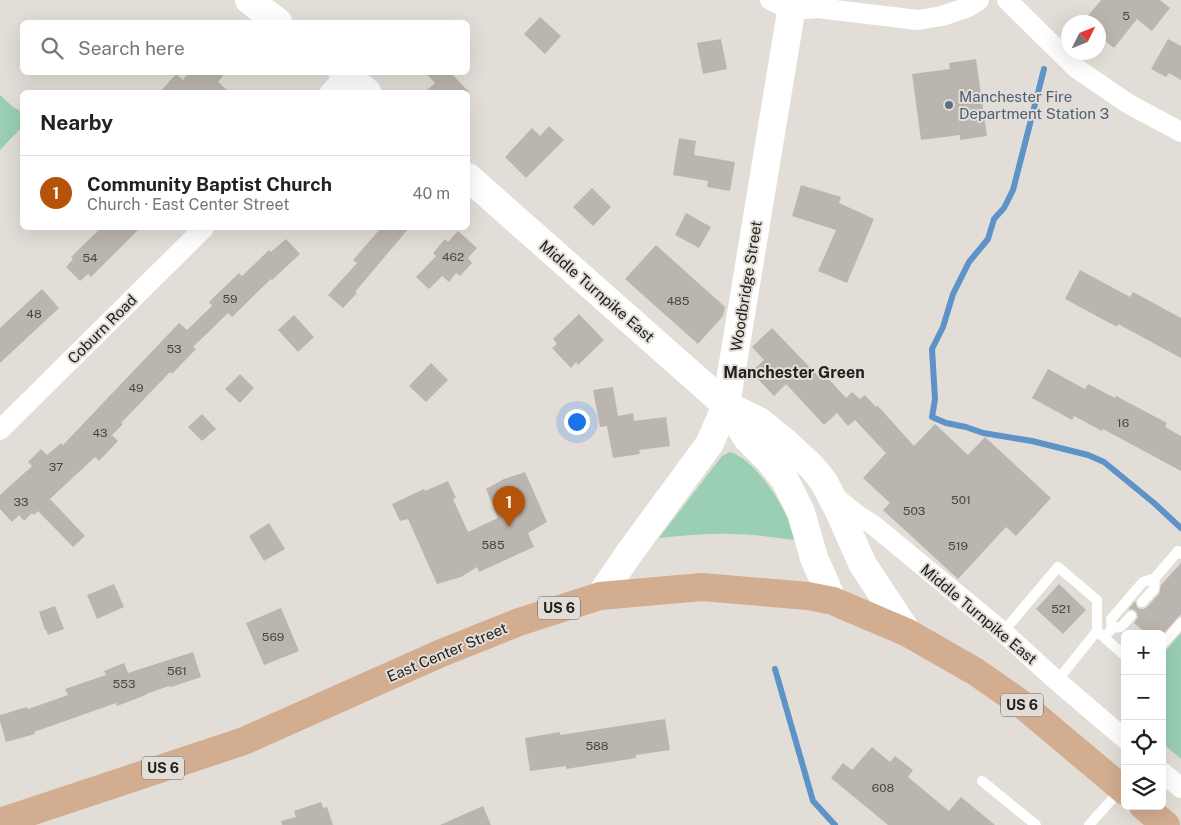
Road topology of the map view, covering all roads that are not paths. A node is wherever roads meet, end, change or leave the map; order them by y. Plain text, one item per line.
1 (249, 0) edge
2 (978, 0) edge
3 (1007, 0) edge
4 (785, 3) edge
5 (275, 20) edge
6 (1181, 132) edge
7 (470, 179) edge
8 (202, 230) edge
9 (726, 405) junction
10 (0, 430) edge
11 (830, 493) junction
12 (1181, 554) edge
13 (1155, 578) junction
14 (600, 596) junction
15 (833, 601) junction
16 (1142, 602) dead end
17 (1131, 616) dead end
18 (1181, 623) edge
19 (1112, 628) junction
20 (1002, 632) junction
21 (908, 633) junction
22 (1101, 635) junction
23 (1166, 640) edge
24 (1121, 652) edge
25 (1057, 681) junction
26 (1121, 736) edge
27 (1166, 775) edge
28 (982, 781) dead end
29 (1121, 788) edge
30 (1181, 788) edge
31 (1121, 792) edge
32 (1148, 810) edge
33 (0, 822) edge
34 (1036, 825) edge
35 (1088, 825) edge
36 (1166, 825) edge

1 - 5 main road
2 - 4 street
3 - 6 street
4 - 9 main road, Woodbridge Street
7 - 9 main road, Middle Turnpike East
8 - 10 street, Coburn Road
9 - 11 main road, Middle Turnpike East
9 - 14 main road, Woodbridge Street
9 - 15 main road, Middle Turnpike East
11 - 20 street, Middle Turnpike East
11 - 21 main road, Middle Turnpike East
12 - 13 lane
13 - 16 lane
13 - 19 lane
14 - 15 main road, East Center Street / US 6
14 - 33 main road, East Center Street / US 6
15 - 21 main road, East Center Street / US 6
17 - 19 lane
18 - 23 lane
19 - 22 lane
20 - 22 lane
20 - 25 street, Middle Turnpike East
21 - 29 main road, Middle Turnpike East / US 6
22 - 24 lane
22 - 25 lane
25 - 26 street, Middle Turnpike East
27 - 30 street
28 - 34 lane
31 - 35 lane
32 - 36 main road

